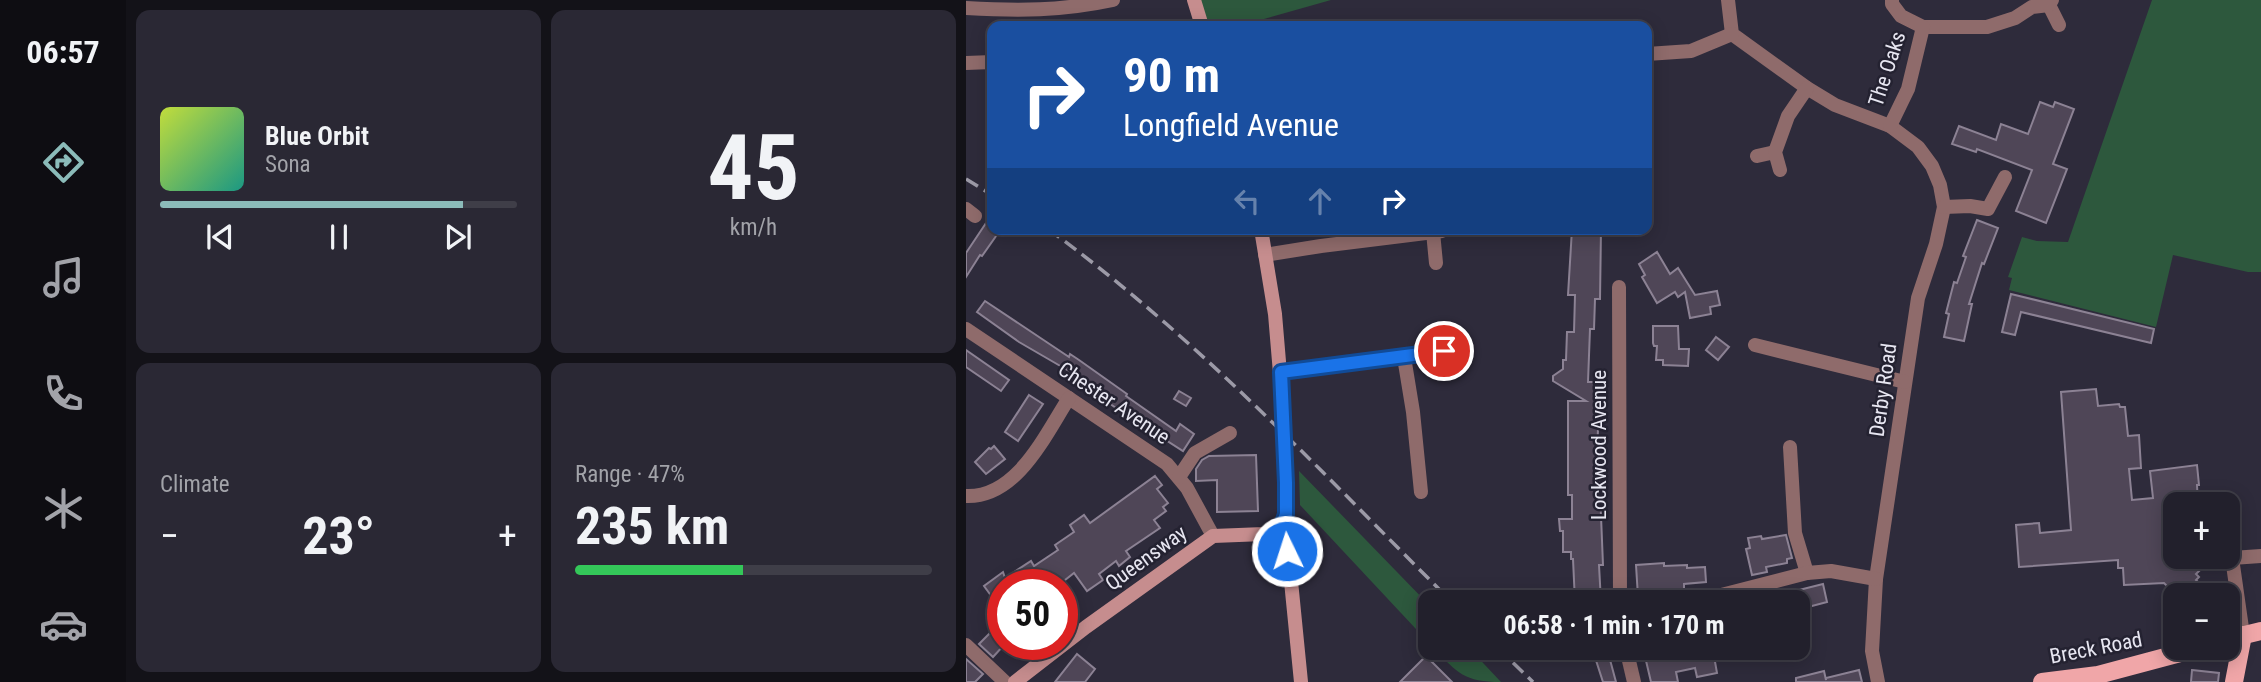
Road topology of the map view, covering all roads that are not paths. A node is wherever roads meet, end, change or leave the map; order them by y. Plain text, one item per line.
1 (1113, 0) edge
2 (1728, 0) edge
3 (1892, 0) edge
4 (1194, 1) edge
5 (2051, 3) edge
6 (966, 8) edge
7 (1200, 21) edge
8 (2059, 25) dead end
9 (1923, 27) junction
10 (1732, 34) junction
11 (1652, 54) edge
12 (987, 62) edge
13 (966, 63) edge
14 (1807, 88) junction
15 (1890, 126) junction
16 (1775, 152) junction
17 (1757, 156) dead end
18 (1780, 170) dead end
19 (2005, 177) dead end
20 (1944, 207) junction
21 (1262, 235) edge
22 (1412, 235) edge
23 (1437, 235) edge
24 (1265, 255) junction
25 (1436, 263) dead end
26 (1619, 287) dead end
27 (966, 329) edge
28 (1755, 345) dead end
29 (1465, 349) dead end
30 (1404, 357) junction
31 (1281, 372) junction
32 (1905, 382) junction
33 (1069, 398) junction
34 (1230, 433) dead end
35 (1790, 447) dead end
36 (1179, 477) junction
37 (1421, 492) dead end
38 (966, 496) edge
39 (1282, 526) junction
40 (1264, 534) junction
41 (1213, 536) junction
42 (2240, 553) edge
43 (2261, 556) edge
44 (1288, 560) junction
45 (2233, 569) edge
46 (1807, 573) junction
47 (1877, 579) junction
48 (1620, 590) edge
49 (1741, 590) edge
50 (2244, 635) edge
51 (966, 645) edge
52 (2163, 658) edge
53 (1629, 660) edge
54 (1004, 682) edge
55 (1015, 682) edge
56 (1301, 682) edge
57 (1634, 682) edge
58 (1878, 682) edge
59 (2042, 682) edge
60 (2234, 682) edge

1 - 6 street
2 - 10 street
3 - 9 street, The Oaks
4 - 7 main road
5 - 8 street
5 - 9 street
9 - 15 street, The Oaks
10 - 11 street
10 - 14 street, Derby Road
12 - 13 street
14 - 15 street, Derby Road
14 - 16 street
15 - 20 street, Derby Road
16 - 17 street
16 - 18 street
19 - 20 street
20 - 32 street, Derby Road
21 - 24 main road
22 - 24 street
23 - 25 street
24 - 31 main road
26 - 48 street, Lockwood Avenue
27 - 33 street, Chester Avenue
28 - 32 street
29 - 30 street
30 - 31 street
30 - 37 street
31 - 39 main road, bridge
32 - 47 street, Derby Road
33 - 36 street, Chester Avenue
33 - 38 street
34 - 36 street
35 - 46 street
36 - 41 street, Chester Avenue
39 - 40 main road, Queensway
39 - 44 main road
40 - 41 main road, Queensway
40 - 44 main road
41 - 55 main road, Queensway
42 - 43 street
44 - 56 main road
45 - 50 street
46 - 47 street
46 - 49 street
47 - 58 street, Derby Road
50 - 60 main road
51 - 54 street
52 - 59 main road, Breck Road
53 - 57 street

